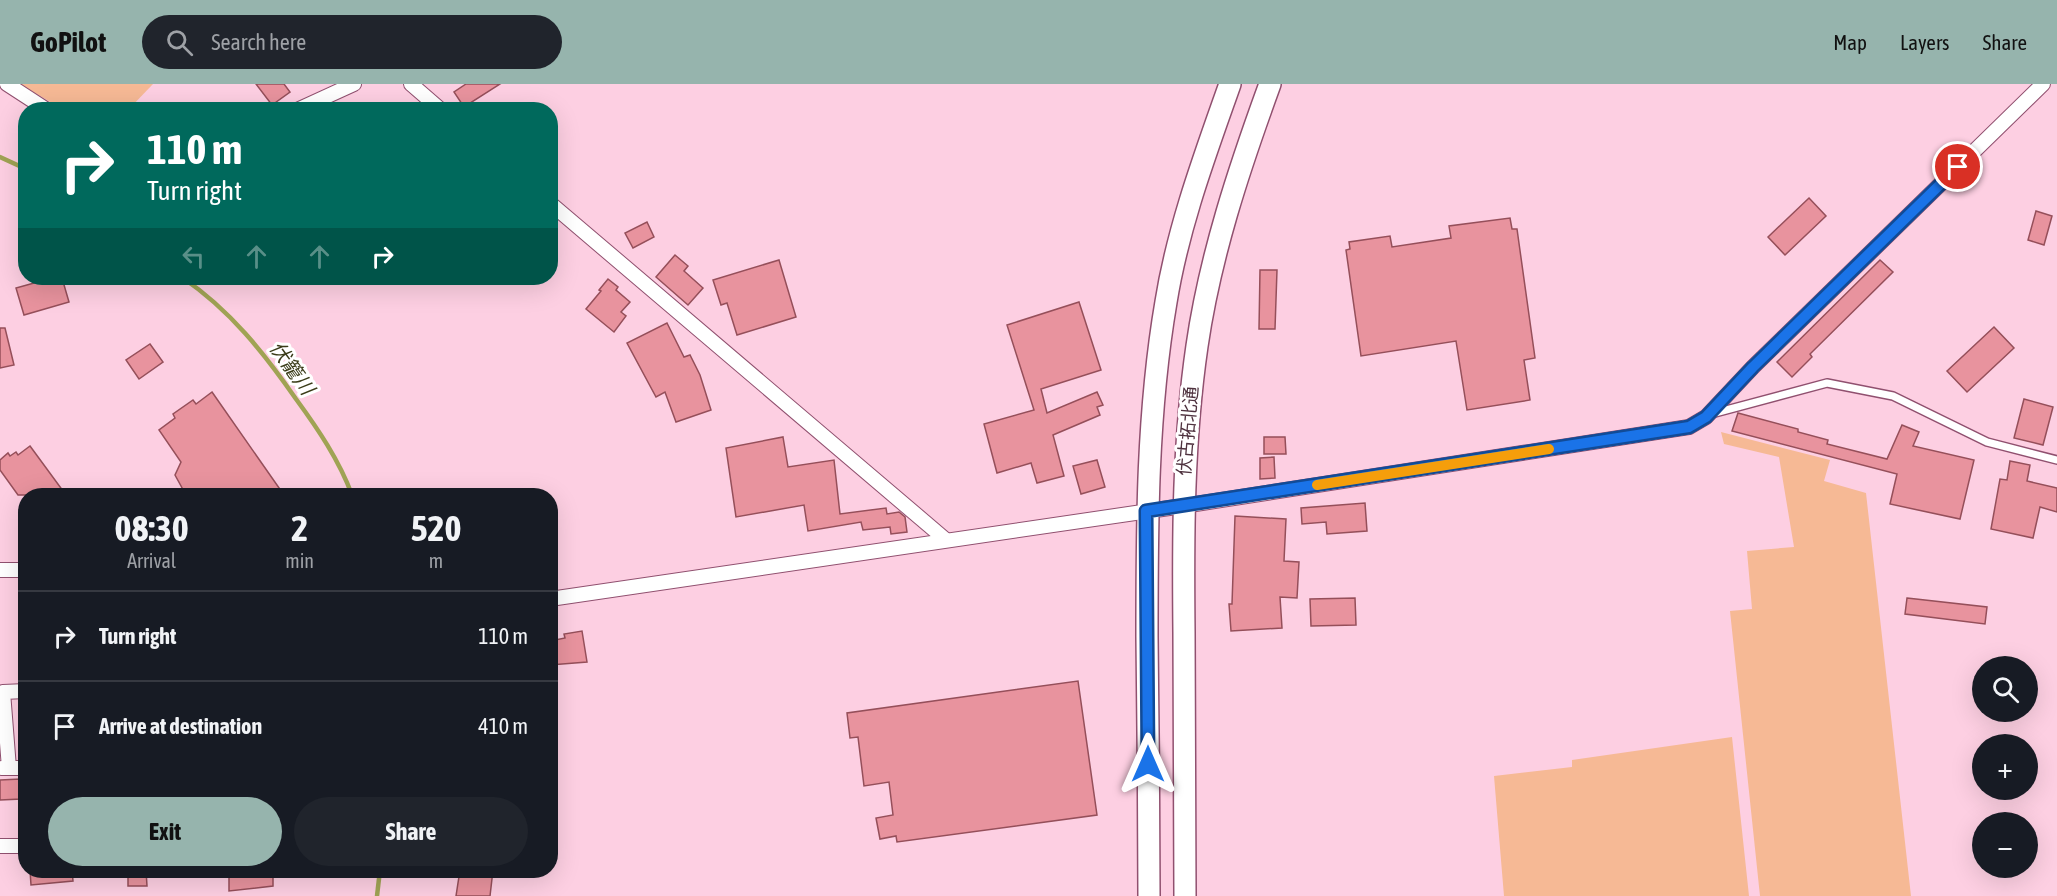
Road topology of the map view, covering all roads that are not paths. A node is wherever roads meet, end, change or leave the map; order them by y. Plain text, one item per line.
1 (7, 84) edge
2 (354, 84) edge
3 (411, 84) edge
4 (1230, 84) edge
5 (1270, 84) edge
6 (2043, 84) edge
7 (35, 102) edge
8 (315, 102) edge
9 (432, 102) edge
10 (558, 210) edge
11 (1706, 417) junction
12 (2057, 460) edge
13 (1183, 506) junction
14 (1146, 511) junction
15 (946, 540) junction
16 (0, 570) edge
17 (18, 570) edge
18 (558, 598) edge
19 (18, 691) edge
20 (4, 768) edge
21 (0, 846) edge
22 (18, 846) edge
23 (1149, 896) edge
24 (1185, 896) edge

1 - 7 street
2 - 8 street
3 - 9 street
4 - 14 main road, 伏古拓北通
5 - 13 main road, 伏古拓北通
6 - 11 street
10 - 15 street
11 - 12 lane
11 - 13 street
13 - 14 street
13 - 24 main road, 伏古拓北通
14 - 15 street
14 - 23 main road, 伏古拓北通
15 - 18 street
16 - 17 street
19 - 20 street
21 - 22 street

